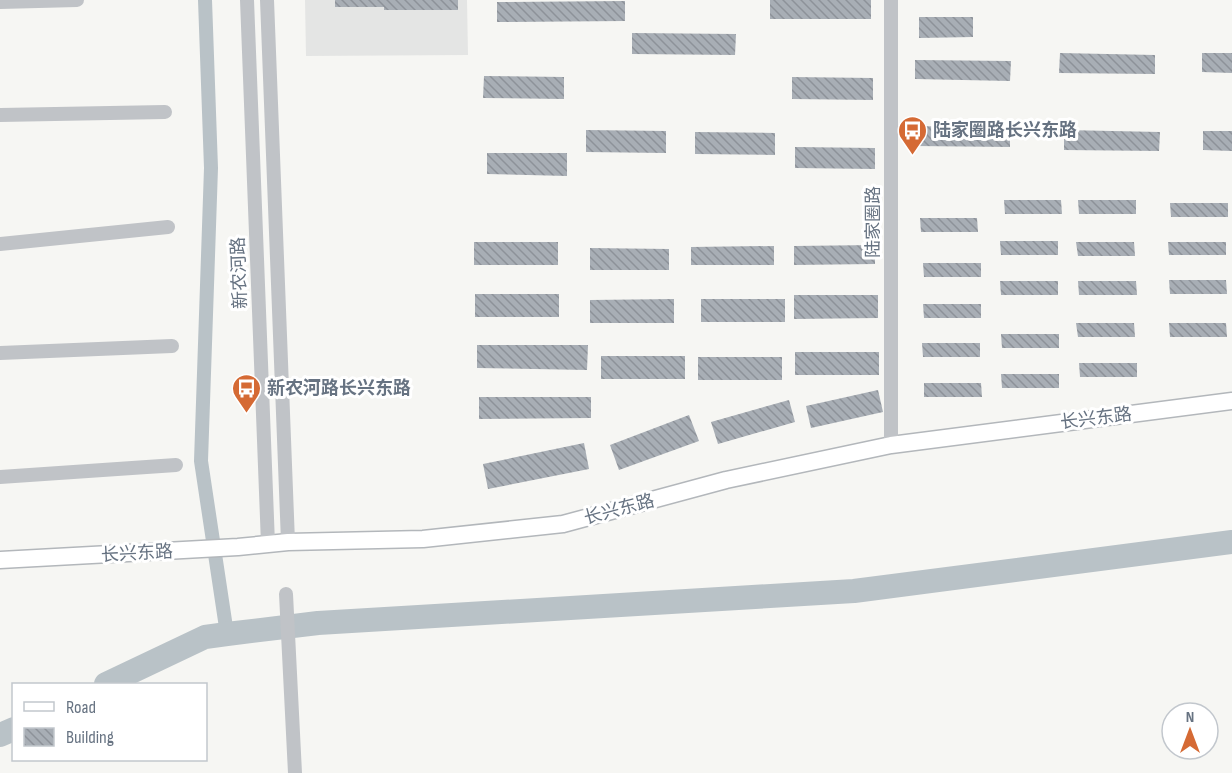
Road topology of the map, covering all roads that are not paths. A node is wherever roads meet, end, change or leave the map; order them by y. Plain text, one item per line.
1 (77, 0) edge
2 (247, 0) edge
3 (267, 0) edge
4 (891, 0) edge
5 (0, 2) edge
6 (165, 112) dead end
7 (0, 115) edge
8 (168, 226) dead end
9 (0, 244) edge
10 (172, 346) dead end
11 (0, 353) edge
12 (1232, 401) edge
13 (891, 445) junction
14 (176, 465) dead end
15 (0, 477) edge
16 (288, 542) junction
17 (268, 544) junction
18 (0, 560) edge
19 (286, 594) dead end
20 (295, 773) edge

1 - 5 street
2 - 17 street, 新农河路
3 - 16 street
4 - 13 street, 陆家圈路
6 - 7 street
8 - 9 street
10 - 11 street
12 - 13 main road, 长兴东路
13 - 16 main road, 长兴东路
14 - 15 street
16 - 17 main road, 长兴东路
17 - 18 main road, 长兴东路
19 - 20 street

